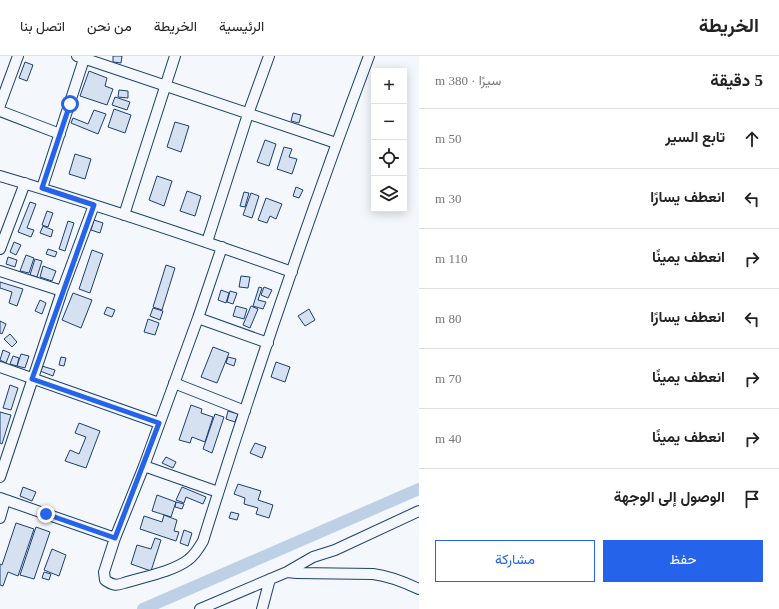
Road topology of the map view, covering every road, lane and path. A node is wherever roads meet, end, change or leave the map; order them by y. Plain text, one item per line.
1 (18, 56) edge
2 (175, 56) edge
3 (269, 56) edge
4 (369, 56) edge
5 (82, 57) edge
6 (165, 86) junction
7 (0, 105) edge
8 (0, 111) edge
9 (248, 114) junction
10 (60, 134) junction
11 (336, 143) junction
12 (0, 176) edge
13 (25, 183) junction
14 (42, 188) junction
15 (94, 205) junction
16 (124, 215) junction
17 (207, 242) junction
18 (222, 247) junction
19 (0, 249) edge
20 (0, 271) edge
21 (292, 272) junction
22 (62, 291) junction
23 (198, 318) junction
24 (268, 343) junction
25 (0, 367) edge
26 (32, 379) junction
27 (174, 383) junction
28 (245, 411) junction
29 (159, 423) junction
30 (144, 466) junction
31 (0, 477) edge
32 (218, 492) junction
33 (3, 499) edge
34 (419, 511) edge
35 (0, 518) edge
36 (115, 538) junction
37 (287, 572) junction
38 (270, 579) junction
39 (419, 589) edge
40 (200, 609) edge
41 (262, 609) edge

1 - 7 street
2 - 6 street
3 - 9 street
4 - 11 street
5 - 6 street
5 - 10 street
6 - 9 street
6 - 16 street
8 - 10 street
9 - 11 street
9 - 17 street
10 - 14 street
11 - 21 street
12 - 13 street
13 - 14 street
13 - 19 street
14 - 15 street
15 - 16 street
15 - 22 street
16 - 17 street
17 - 18 street
18 - 21 street
18 - 23 street
20 - 22 street
21 - 24 street
22 - 26 street
23 - 24 street
23 - 27 street
24 - 28 street
25 - 26 street
26 - 29 street
26 - 31 street
27 - 28 street
27 - 29 street
28 - 32 street
29 - 30 street
30 - 32 street
30 - 36 street
32 - 36 street
33 - 35 street
33 - 36 street
34 - 37 street
37 - 38 street
37 - 39 street
38 - 40 street
38 - 41 street

